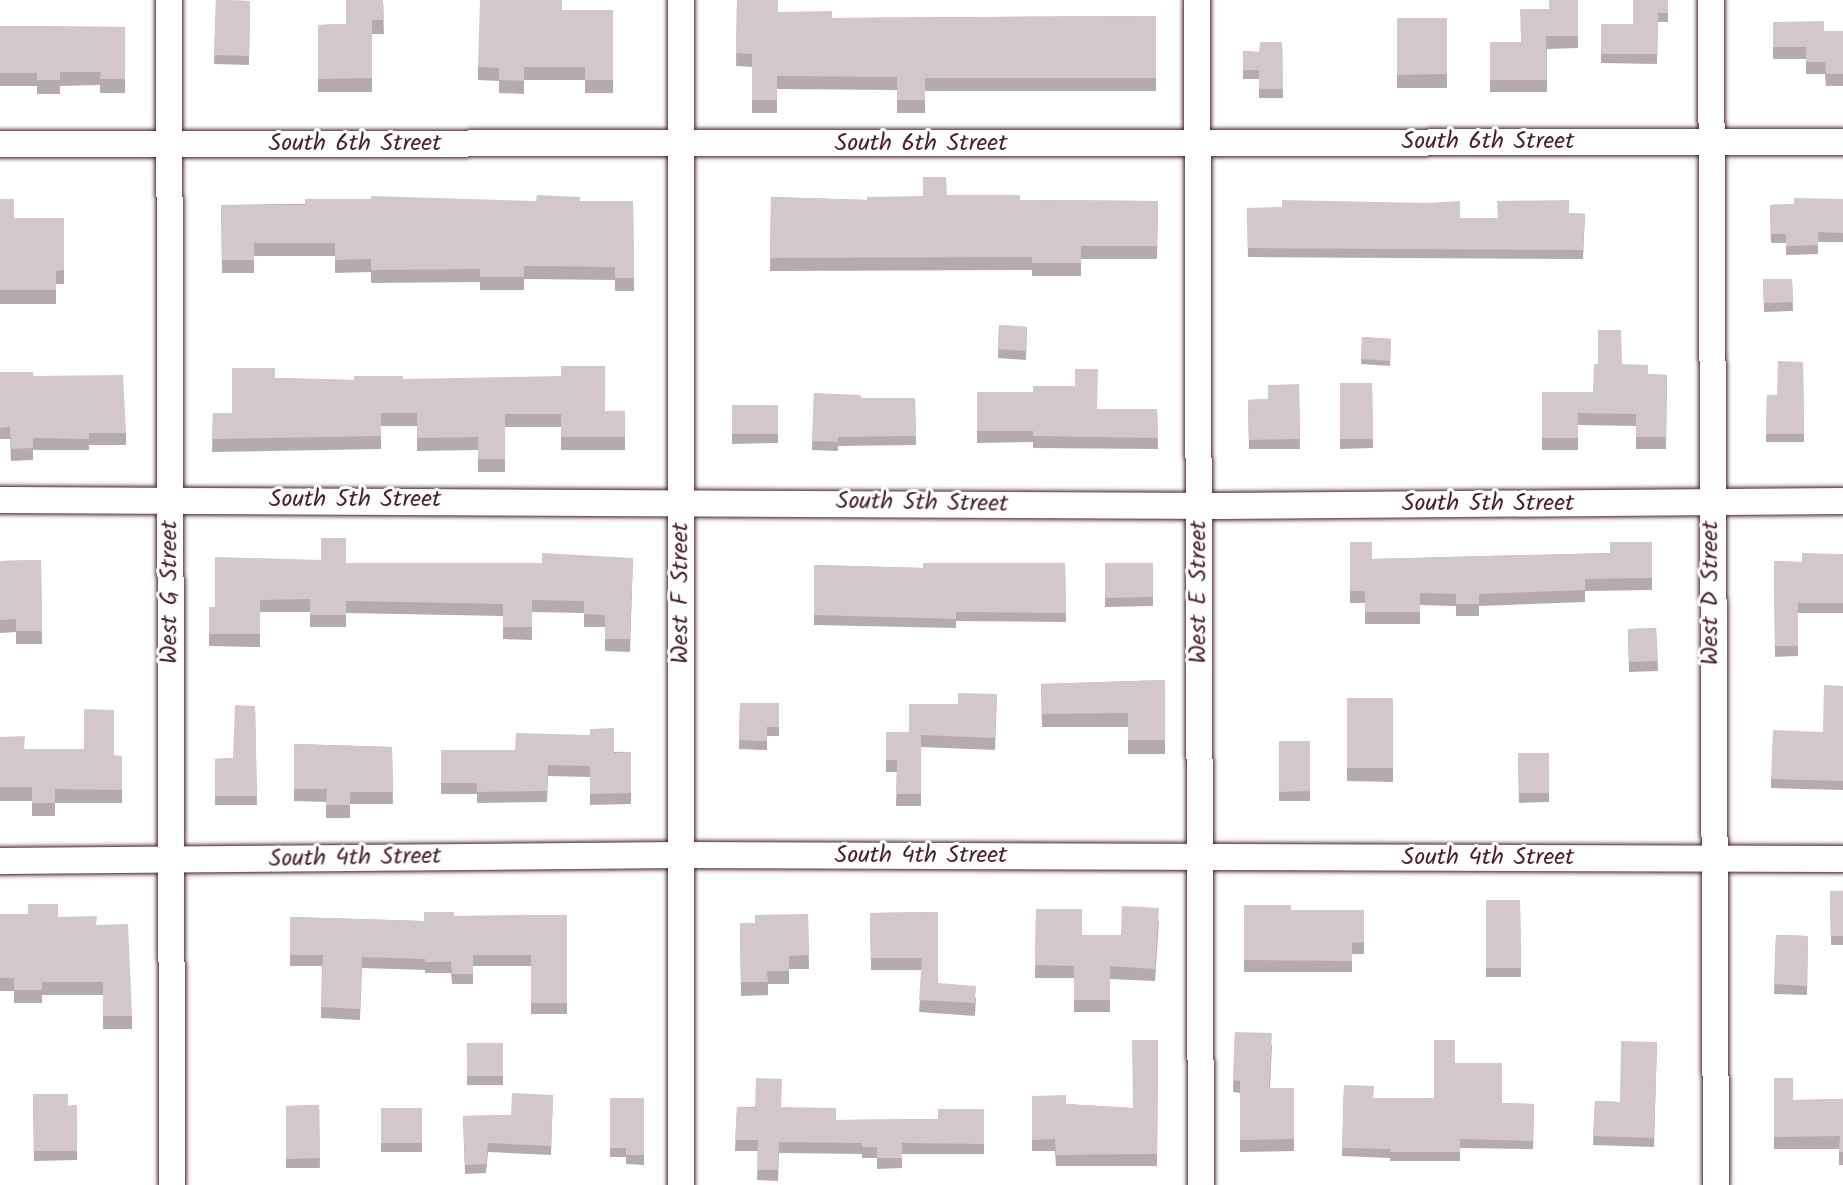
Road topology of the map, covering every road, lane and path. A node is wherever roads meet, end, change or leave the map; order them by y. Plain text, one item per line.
1 (169, 0) edge
2 (681, 0) edge
3 (1197, 0) edge
4 (1711, 0) edge
5 (1710, 141) junction
6 (1197, 142) junction
7 (1843, 142) edge
8 (169, 143) junction
9 (0, 144) edge
10 (681, 145) junction
11 (0, 500) edge
12 (170, 500) junction
13 (681, 501) junction
14 (1843, 501) edge
15 (1711, 502) junction
16 (1199, 506) junction
17 (681, 855) junction
18 (1200, 857) junction
19 (1843, 859) edge
20 (171, 860) junction
21 (1713, 860) junction
22 (0, 861) edge
23 (172, 1185) edge
24 (681, 1185) edge
25 (1201, 1185) edge
26 (1716, 1185) edge

1 - 8 street, West G Street
2 - 10 street, West F Street
3 - 6 street, West E Street
4 - 5 street, West D Street
5 - 6 street, South 6th Street
5 - 7 street, South 6th Street
5 - 15 street, West D Street
6 - 10 street, South 6th Street
6 - 16 street, West E Street
8 - 9 street, South 6th Street
8 - 10 street, South 6th Street
8 - 12 street, West G Street
10 - 13 street, West F Street
11 - 12 street, South 5th Street
12 - 13 street, South 5th Street
12 - 20 street, West G Street
13 - 16 street, South 5th Street
13 - 17 street, West F Street
14 - 15 street, South 5th Street
15 - 16 street, South 5th Street
15 - 21 street, West D Street
16 - 18 street, West E Street
17 - 18 street, South 4th Street
17 - 20 street, South 4th Street
17 - 24 street, West F Street
18 - 21 street, South 4th Street
18 - 25 street, West E Street
19 - 21 street, South 4th Street
20 - 22 street, South 4th Street
20 - 23 street, West G Street
21 - 26 street, West D Street

